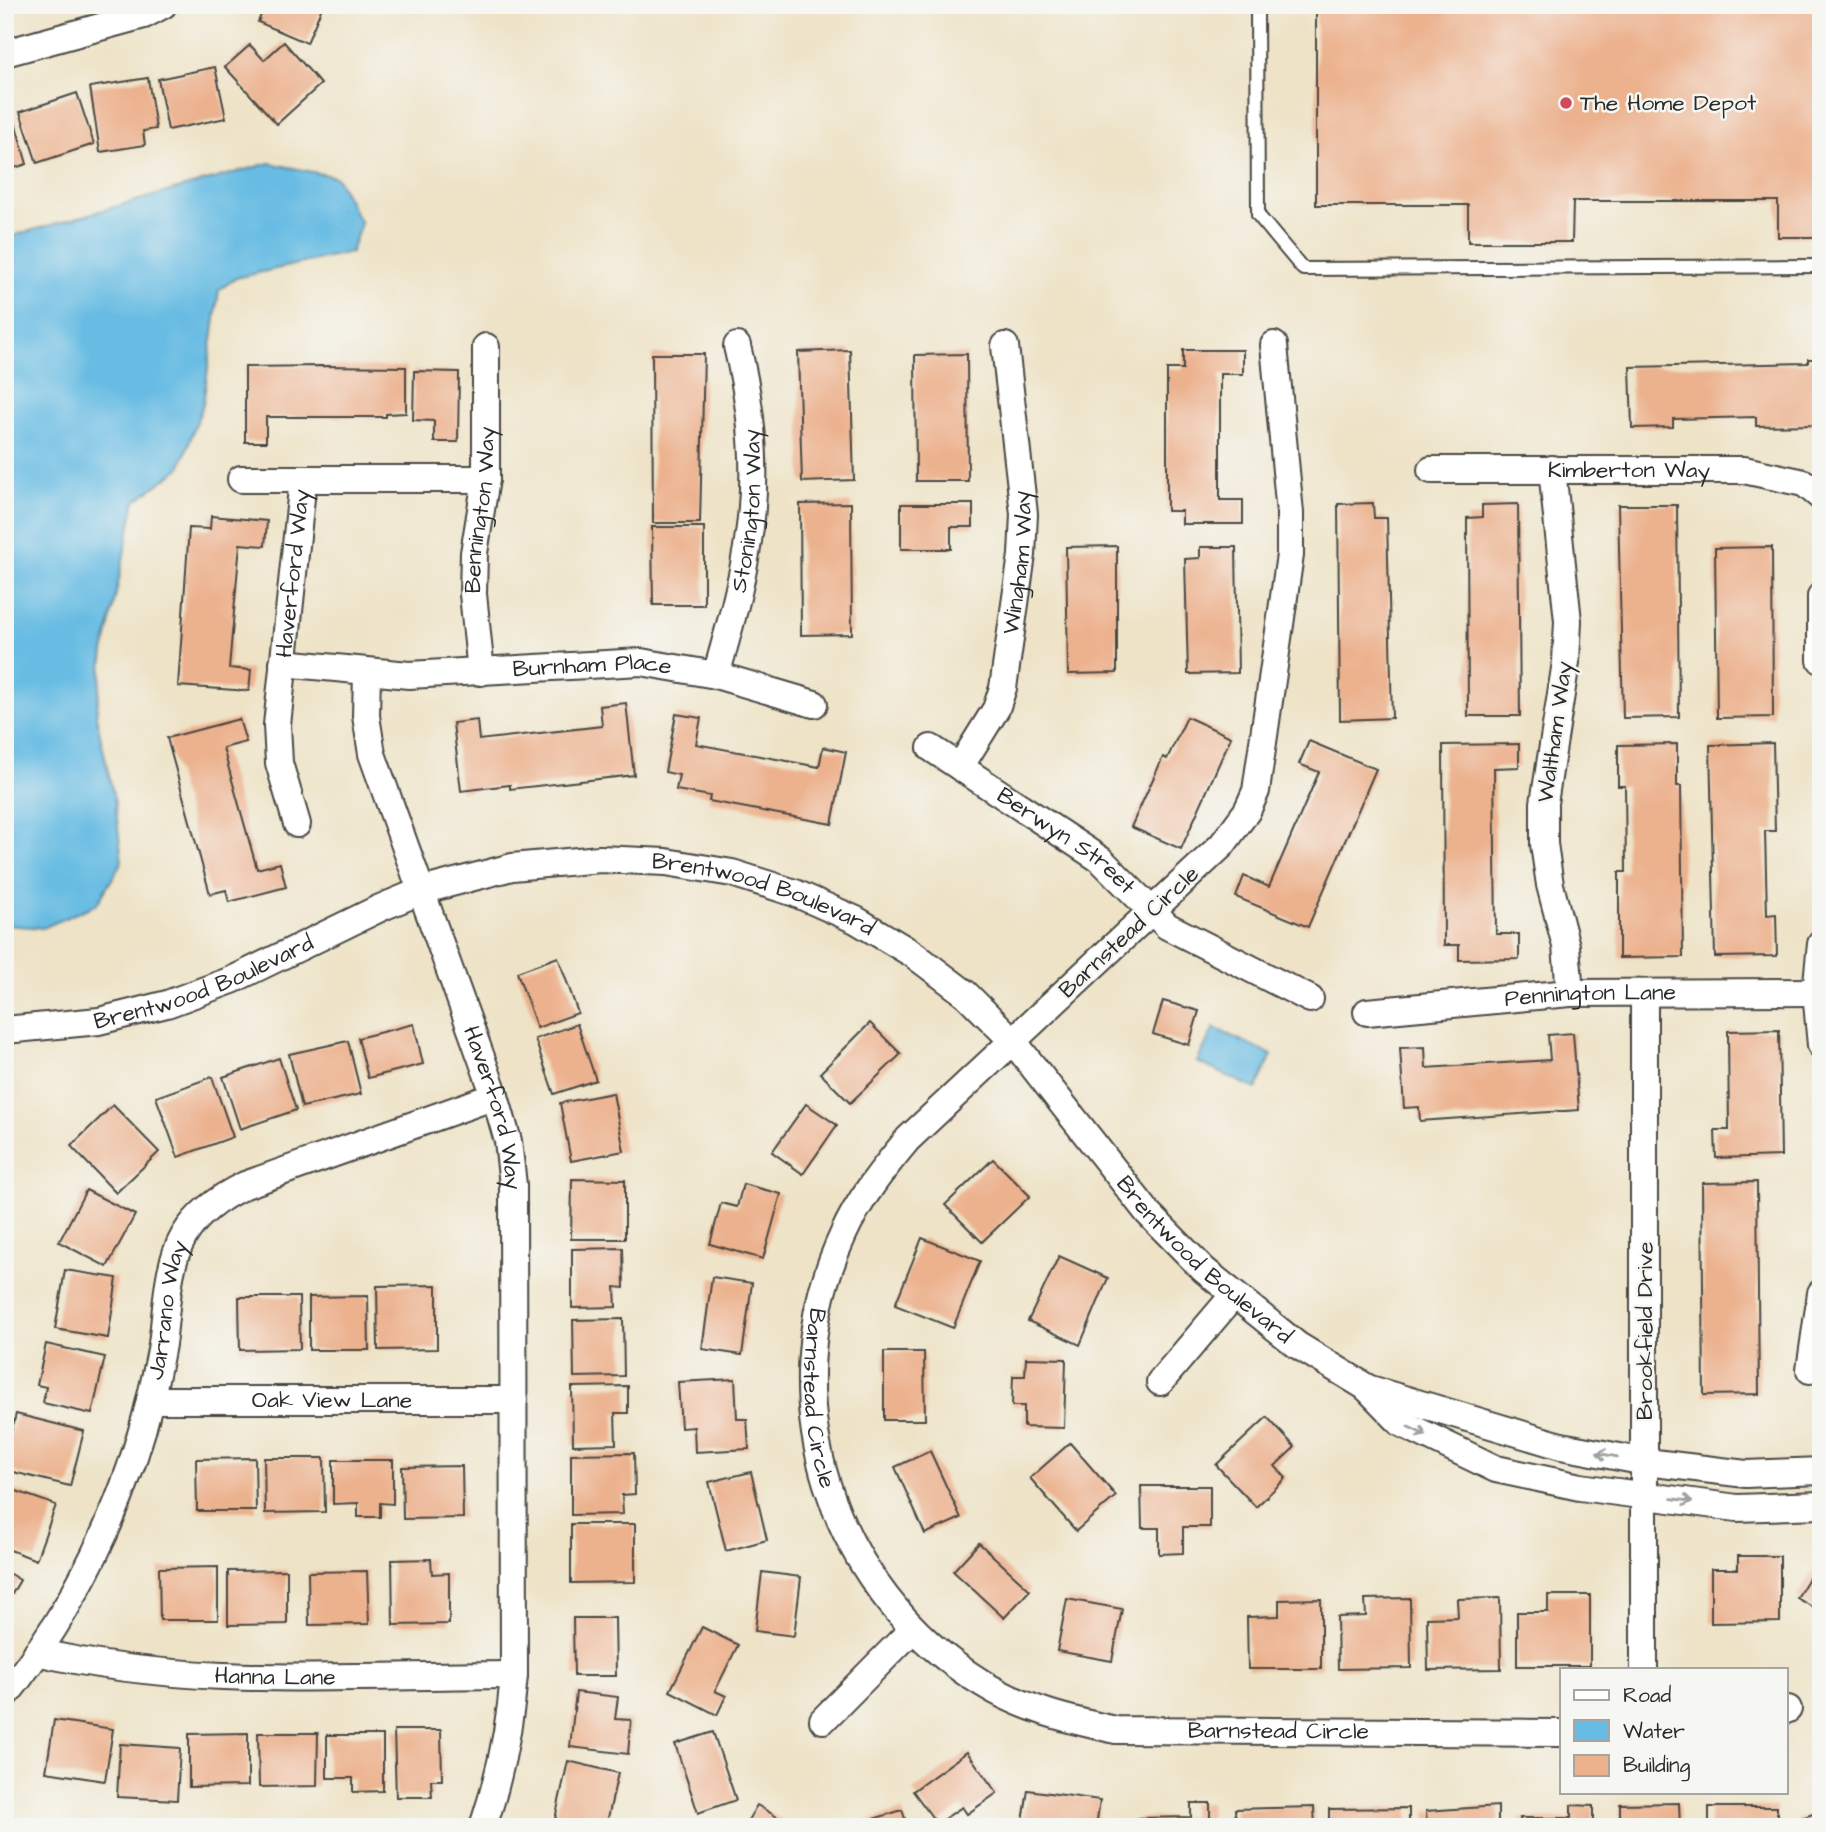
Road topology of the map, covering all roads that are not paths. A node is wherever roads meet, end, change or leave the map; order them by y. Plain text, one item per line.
1 (163, 5) edge
2 (1257, 5) edge
3 (5, 54) edge
4 (1821, 267) edge
5 (1274, 345) dead end
6 (737, 346) dead end
7 (1005, 346) dead end
8 (486, 347) dead end
9 (1552, 469) junction
10 (1431, 470) dead end
11 (241, 479) dead end
12 (303, 479) junction
13 (486, 479) junction
14 (1821, 497) edge
15 (1821, 596) edge
16 (1821, 660) edge
17 (283, 663) junction
18 (481, 671) junction
19 (366, 672) junction
20 (716, 675) junction
21 (814, 704) dead end
22 (931, 748) dead end
23 (960, 767) junction
24 (297, 824) dead end
25 (421, 891) junction
26 (1151, 912) junction
27 (1821, 944) edge
28 (1816, 992) junction
29 (1570, 993) junction
30 (1644, 993) junction
31 (1310, 999) dead end
32 (1367, 1012) dead end
33 (5, 1030) edge
34 (1013, 1041) junction
35 (1821, 1045) edge
36 (495, 1096) junction
37 (1821, 1293) edge
38 (1233, 1296) junction
39 (1810, 1370) dead end
40 (1160, 1382) dead end
41 (1366, 1387) junction
42 (150, 1400) junction
43 (514, 1400) junction
44 (1646, 1462) junction
45 (1821, 1471) edge
46 (1646, 1495) junction
47 (1821, 1505) edge
48 (912, 1630) junction
49 (37, 1652) junction
50 (1644, 1668) edge
51 (514, 1675) junction
52 (5, 1696) edge
53 (823, 1720) dead end
54 (1560, 1733) edge
55 (483, 1827) edge

1 - 3 street
2 - 4 lane
5 - 26 street, Barnstead Circle
6 - 20 street, Stonington Way
7 - 23 street, Wingham Way
8 - 13 street, Bennington Way
9 - 10 street, Kimberton Way
9 - 14 street, Kimberton Way
9 - 29 street, Waltham Way
11 - 12 street
12 - 13 street
12 - 17 street, Haverford Way
13 - 18 street, Bennington Way
15 - 16 street
17 - 19 street, Haverford Way
17 - 24 street
18 - 19 street, Burnham Place
18 - 20 street, Burnham Place
19 - 25 street, Haverford Way
20 - 21 street, Burnham Place
22 - 23 street, Berwyn Street
23 - 26 street, Berwyn Street
25 - 33 street, Brentwood Boulevard
25 - 34 street, Brentwood Boulevard
25 - 36 street, Haverford Way
26 - 31 street, Berwyn Street
26 - 34 street, Barnstead Circle
27 - 28 street
28 - 30 street, Pennington Lane
28 - 35 street
29 - 30 street, Pennington Lane
29 - 32 street, Pennington Lane
30 - 44 street, Brookfield Drive
34 - 38 street, Brentwood Boulevard
34 - 48 street, Barnstead Circle
36 - 42 street, Jarrano Way
36 - 43 street, Haverford Way
37 - 39 street
38 - 40 street
38 - 41 street, Brentwood Boulevard
44 -> 41 street, Brentwood Boulevard
41 -> 46 street, Brentwood Boulevard
42 - 43 street, Oak View Lane
42 - 49 street, Jarrano Way
43 - 51 street, Haverford Way
44 - 45 street, Brentwood Boulevard
44 - 46 street, Brookfield Drive
46 -> 47 street, Brentwood Boulevard
46 - 50 street, Brookfield Drive
48 - 53 street
48 - 54 street, Barnstead Circle
49 - 51 street, Hanna Lane
49 - 52 street, Jarrano Way
51 - 55 street, Haverford Way

